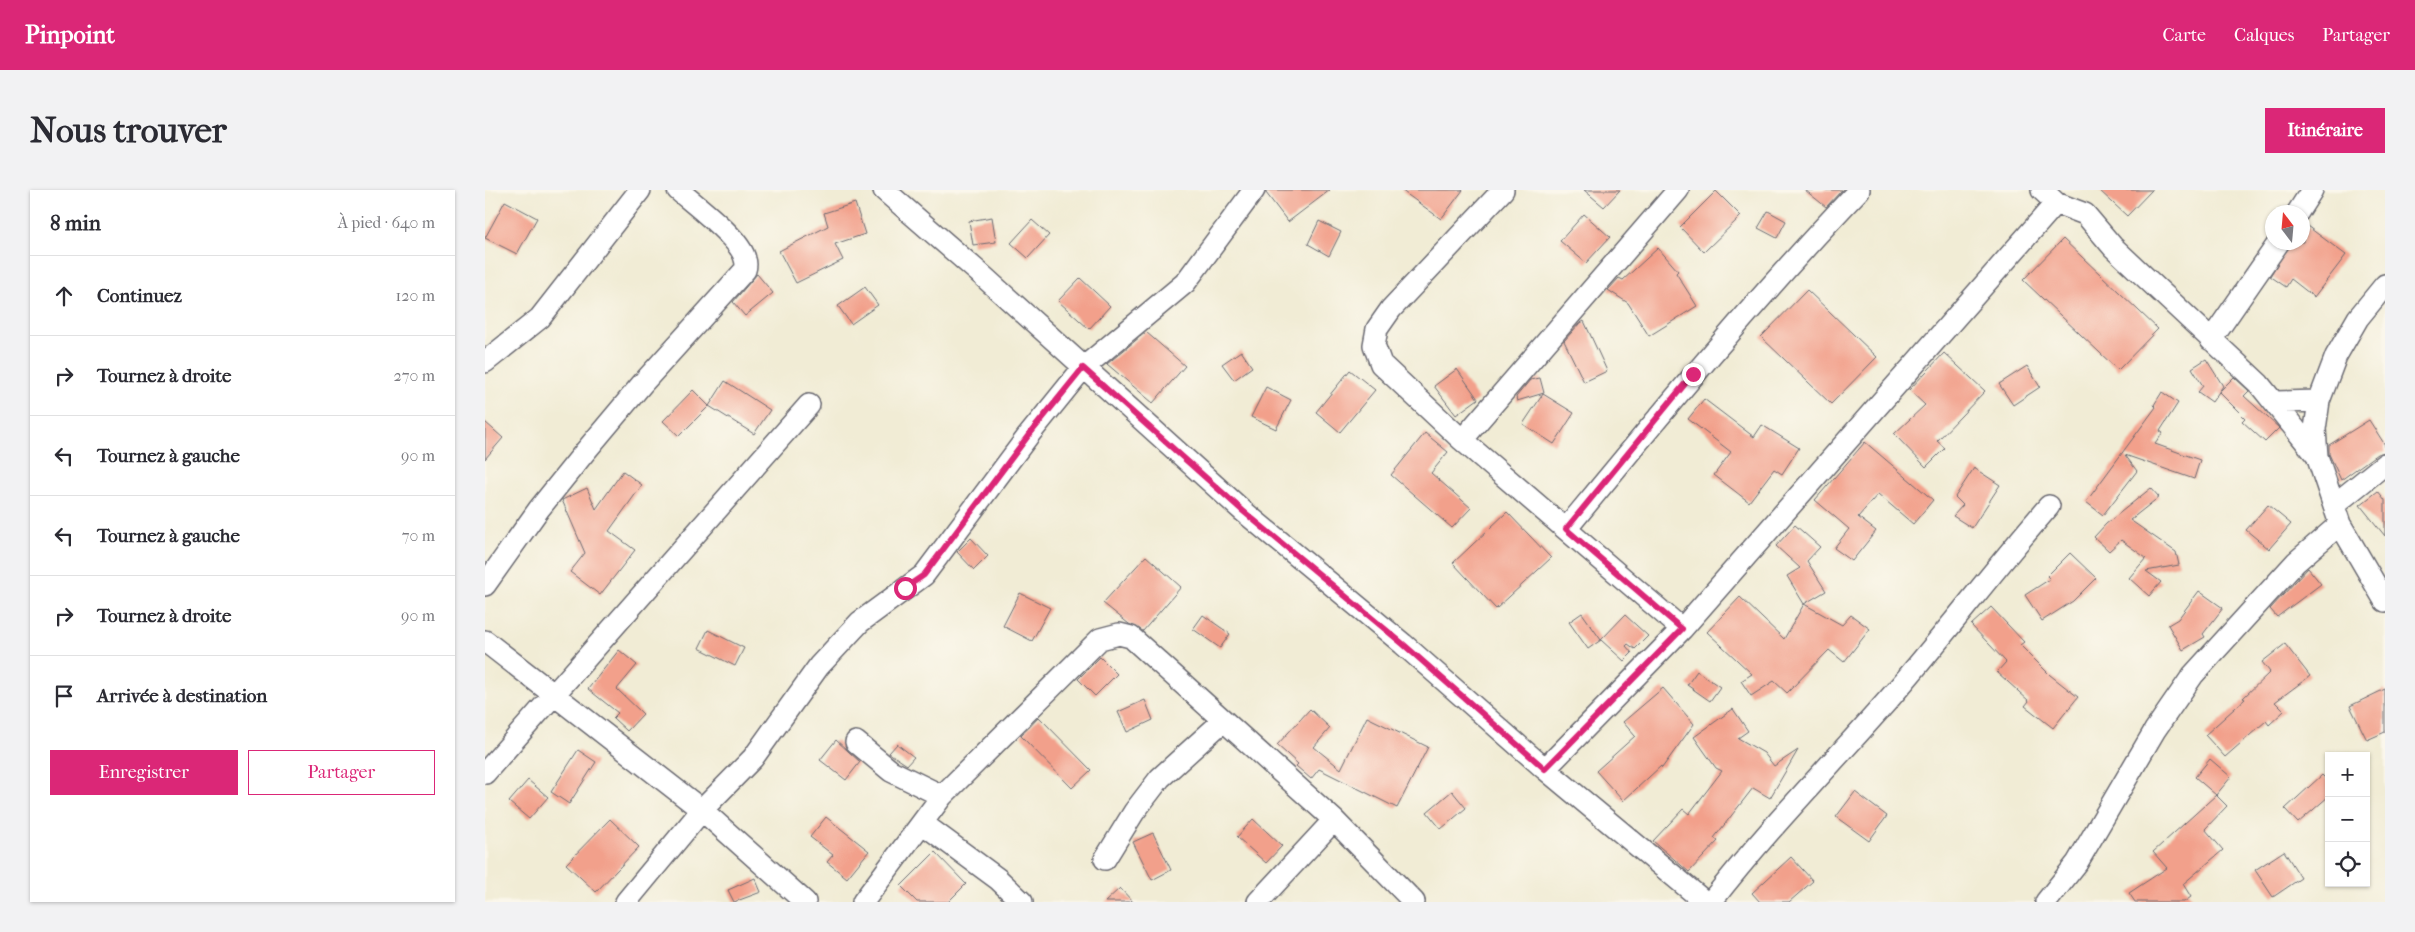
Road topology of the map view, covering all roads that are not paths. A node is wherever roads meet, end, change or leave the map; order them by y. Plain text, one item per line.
1 (640, 190) edge
2 (677, 190) edge
3 (884, 190) edge
4 (1254, 190) edge
5 (1503, 190) edge
6 (1678, 190) edge
7 (1859, 190) edge
8 (2312, 190) edge
9 (2061, 197) edge
10 (2302, 205) edge
11 (2273, 250) edge
12 (2385, 285) edge
13 (2211, 340) junction
14 (485, 362) edge
15 (1083, 368) junction
16 (2319, 401) junction
17 (2276, 402) junction
18 (809, 405) dead end
19 (1463, 440) junction
20 (2317, 456) junction
21 (2385, 464) edge
22 (2049, 506) dead end
23 (2337, 515) junction
24 (1566, 529) junction
25 (485, 585) edge
26 (2385, 601) edge
27 (1682, 629) junction
28 (485, 641) edge
29 (553, 694) junction
30 (1223, 721) junction
31 (856, 742) dead end
32 (1545, 769) junction
33 (485, 773) edge
34 (942, 796) junction
35 (702, 810) junction
36 (1334, 820) junction
37 (922, 823) junction
38 (1105, 859) dead end
39 (625, 902) edge
40 (805, 902) edge
41 (863, 902) edge
42 (1022, 902) edge
43 (1258, 902) edge
44 (1414, 902) edge
45 (1705, 902) edge
46 (1711, 902) edge
47 (2046, 902) edge

1 - 14 street
2 - 25 street
3 - 15 street
4 - 15 street
5 - 19 street
6 - 19 street
7 - 24 street
8 - 10 street
9 - 13 street
9 - 27 street
11 - 13 street
12 - 16 street
13 - 17 street
15 - 32 street
15 - 35 street
16 - 17 street
16 - 20 street
17 - 20 street
18 - 29 street
19 - 24 street
20 - 23 street
21 - 23 street
22 - 46 street
23 - 26 street
23 - 47 street
24 - 27 street
27 - 32 street
28 - 29 street
29 - 33 street
29 - 35 street
30 - 34 street
30 - 36 street
30 - 38 street
31 - 34 street
32 - 45 street
34 - 37 street
35 - 39 street
35 - 40 street
36 - 43 street
36 - 44 street
37 - 41 street
37 - 42 street

